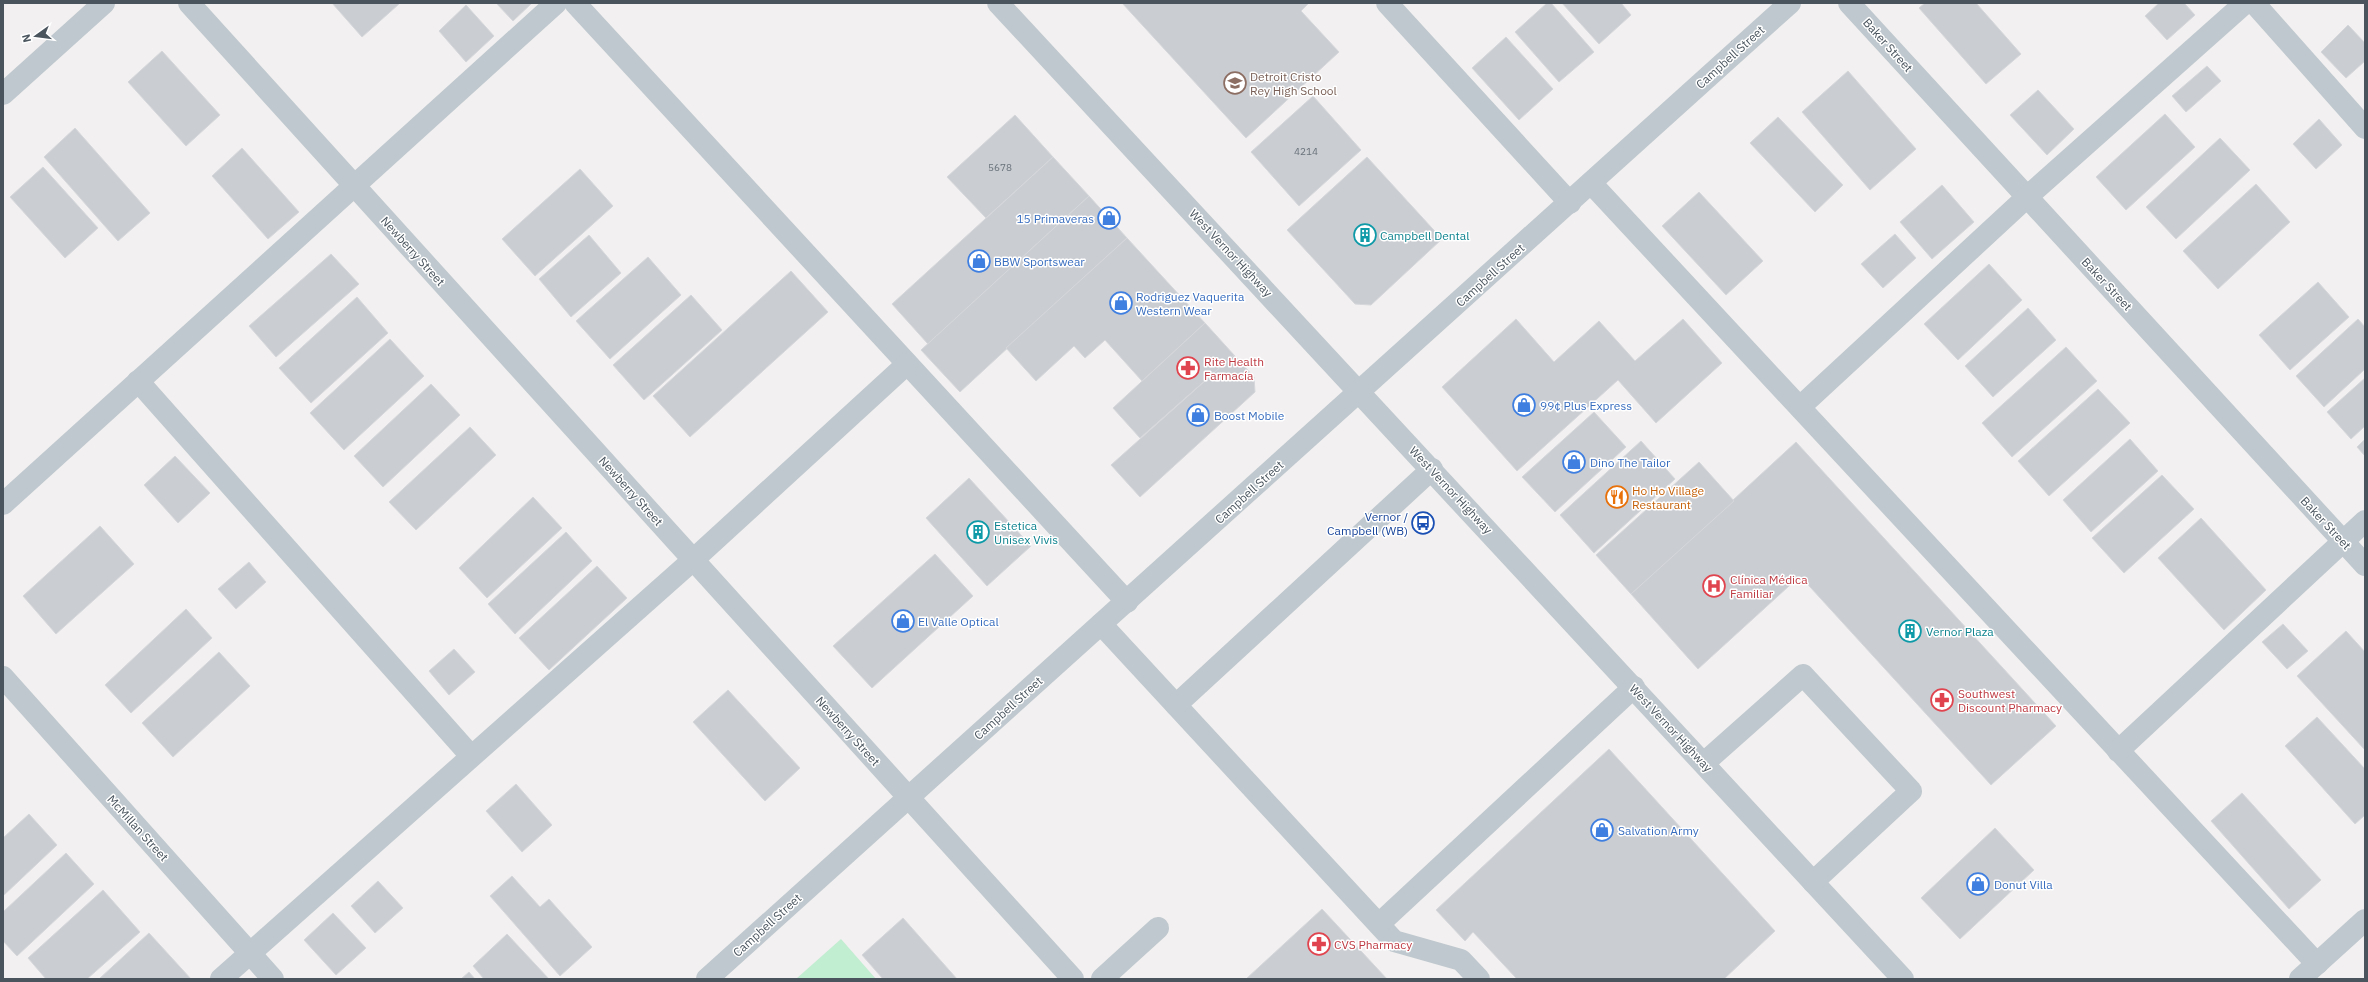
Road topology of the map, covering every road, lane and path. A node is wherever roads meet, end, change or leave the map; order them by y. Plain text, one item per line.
1 (104, 3) edge
2 (189, 3) edge
3 (556, 3) edge
4 (575, 3) edge
5 (998, 3) edge
6 (1387, 3) edge
7 (1790, 3) edge
8 (1849, 3) edge
9 (2245, 3) edge
10 (2254, 3) edge
11 (3, 94) edge
12 (2365, 128) edge
13 (1591, 183) junction
14 (354, 186) junction
15 (2027, 197) junction
16 (1570, 203) junction
17 (907, 364) junction
18 (138, 381) junction
19 (1360, 392) junction
20 (1800, 407) junction
21 (1432, 469) junction
22 (3, 504) edge
23 (2365, 521) edge
24 (2342, 541) junction
25 (693, 560) junction
26 (2365, 565) edge
27 (1127, 602) junction
28 (1101, 624) junction
29 (3, 678) edge
30 (1634, 687) junction
31 (1176, 705) junction
32 (2118, 751) junction
33 (471, 756) junction
34 (1704, 763) junction
35 (908, 797) junction
36 (1813, 882) junction
37 (2365, 920) edge
38 (1378, 924) junction
39 (1158, 928) dead end
40 (250, 952) junction
41 (2309, 974) edge
42 (221, 979) edge
43 (274, 979) edge
44 (707, 979) edge
45 (1073, 979) edge
46 (1102, 979) edge
47 (1479, 979) edge
48 (1903, 979) edge

1 - 11 street
2 - 14 street, Newberry Street
3 - 14 street
4 - 17 street
5 - 19 street, West Vernor Highway
6 - 16 street
7 - 13 street, Campbell Street
8 - 15 street, Baker Street
9 - 15 street
10 - 12 street
13 - 16 street, Campbell Street
13 - 20 street
14 - 18 street
14 - 25 street, Newberry Street
15 - 20 street
15 - 24 street, Baker Street
16 - 19 street, Campbell Street
17 - 25 street
17 - 27 street
18 - 22 street
18 - 33 street
19 - 21 street, West Vernor Highway
19 - 27 street, Campbell Street
20 - 32 street
21 - 30 street, West Vernor Highway
21 - 31 street
23 - 24 street
24 - 26 street, Baker Street
24 - 32 street
25 - 33 street
25 - 35 street, Newberry Street
27 - 28 street, Campbell Street
28 - 31 street
28 - 35 street, Campbell Street
29 - 40 street, McMillan Street
30 - 34 street, West Vernor Highway
30 - 38 street
31 - 38 street
32 - 41 street
33 - 40 street
34 - 36 street, West Vernor Highway
34 - 36 street
35 - 44 street, Campbell Street
35 - 45 street, Newberry Street
36 - 48 street, West Vernor Highway
37 - 41 street
38 - 47 street
39 - 46 street
40 - 42 street
40 - 43 street, McMillan Street

